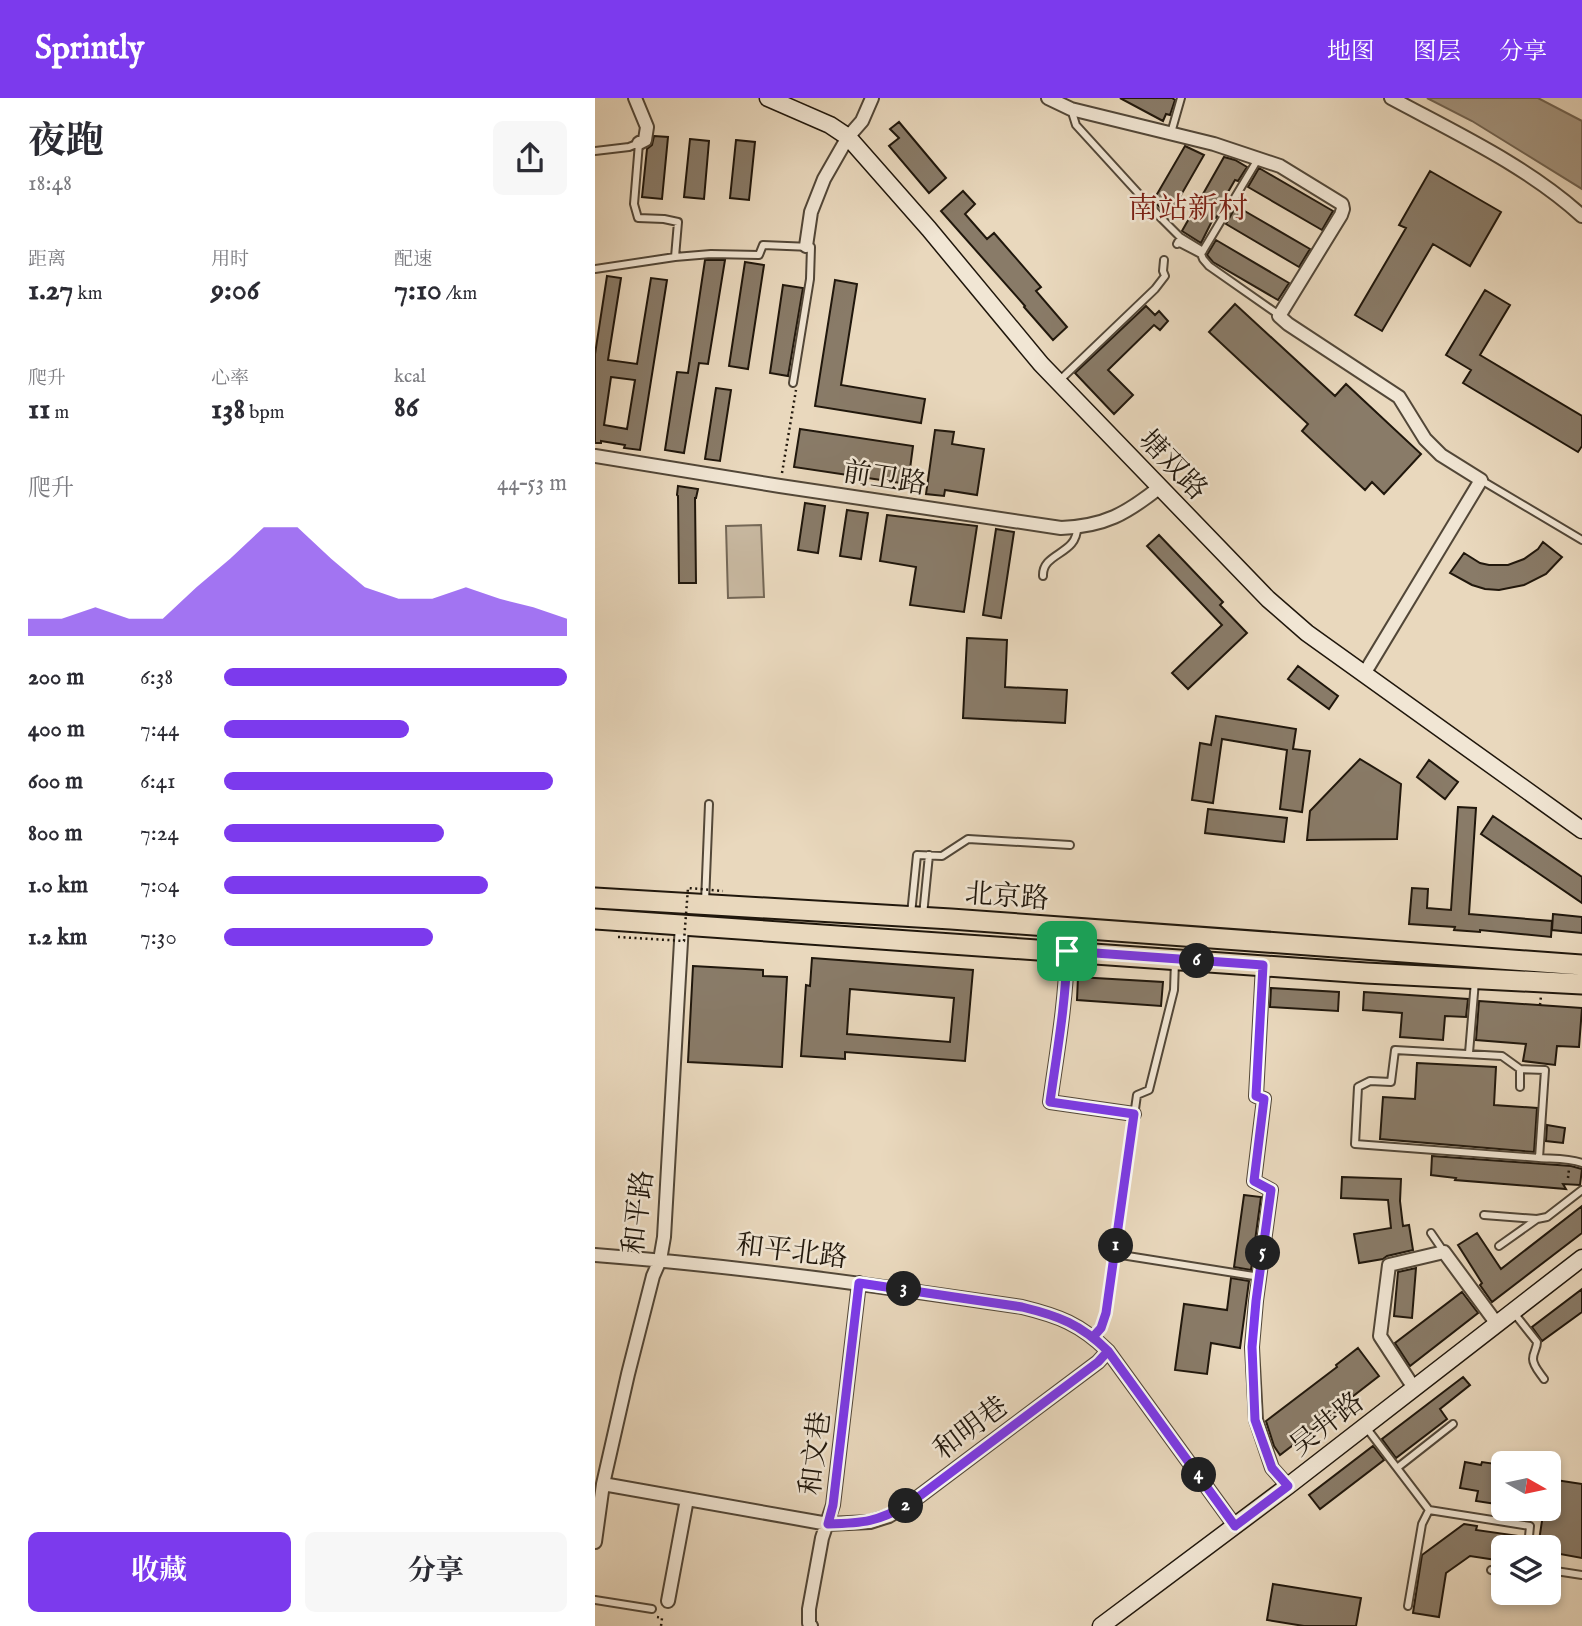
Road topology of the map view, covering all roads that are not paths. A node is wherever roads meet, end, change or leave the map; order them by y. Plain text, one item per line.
1 (635, 98) edge
2 (768, 98) edge
3 (872, 98) edge
4 (1048, 98) edge
5 (1181, 98) edge
6 (1391, 98) edge
7 (1070, 109) junction
8 (1171, 133) junction
9 (848, 137) junction
10 (639, 144) junction
11 (595, 151) edge
12 (1258, 159) junction
13 (1582, 216) edge
14 (1177, 244) dead end
15 (806, 246) junction
16 (1202, 253) junction
17 (675, 257) junction
18 (1164, 260) dead end
19 (595, 269) edge
20 (1279, 316) junction
21 (1058, 382) junction
22 (793, 383) road end
23 (595, 456) edge
24 (1481, 481) junction
25 (1160, 488) junction
26 (1077, 527) junction
27 (1582, 540) edge
28 (1043, 576) dead end
29 (1364, 674) junction
30 (709, 804) dead end
31 (1582, 830) edge
32 (1070, 845) dead end
33 (929, 855) junction
34 (595, 898) edge
35 (705, 904) junction
36 (917, 917) junction
37 (595, 919) edge
38 (682, 924) junction
39 (1067, 951) junction
40 (1175, 959) junction
41 (1582, 964) edge
42 (1263, 965) junction
43 (1475, 979) junction
44 (1582, 984) edge
45 (1469, 1053) junction
46 (1520, 1069) junction
47 (1520, 1087) dead end
48 (1134, 1114) junction
49 (1539, 1158) junction
50 (1582, 1163) edge
51 (1582, 1190) edge
52 (1484, 1214) dead end
53 (1537, 1219) junction
54 (1431, 1233) dead end
55 (1499, 1246) dead end
56 (1444, 1252) junction
57 (1115, 1254) junction
58 (595, 1255) edge
59 (1582, 1258) edge
60 (660, 1260) junction
61 (1259, 1277) junction
62 (859, 1283) junction
63 (1513, 1311) junction
64 (1497, 1324) junction
65 (1093, 1337) junction
66 (1108, 1351) junction
67 (1544, 1379) dead end
68 (1414, 1388) junction
69 (1453, 1424) dead end
70 (1365, 1426) junction
71 (1397, 1468) junction
72 (603, 1484) junction
73 (1288, 1486) junction
74 (687, 1499) junction
75 (1429, 1510) junction
76 (828, 1524) junction
77 (1235, 1526) junction
78 (1529, 1535) edge
79 (595, 1542) edge
80 (1561, 1572) edge
81 (1582, 1575) edge
82 (595, 1600) edge
83 (668, 1601) dead end
84 (1408, 1606) dead end
85 (652, 1609) dead end
86 (807, 1625) edge
87 (1101, 1626) edge

1 - 10 street
2 - 9 street, 塘双路
3 - 9 street
4 - 7 street
5 - 8 lane
6 - 13 street
7 - 8 street
7 - 16 lane
8 - 12 street
9 - 15 street
9 - 21 street, 塘双路
10 - 11 lane
10 - 17 lane
12 - 16 lane
12 - 20 street
14 - 16 lane
15 - 17 lane
15 - 22 lane
16 - 20 lane
17 - 19 lane
18 - 21 lane
20 - 24 street
21 - 25 street, 塘双路
23 - 26 street, 前卫路
24 - 27 lane
24 - 29 street
25 - 26 street, 前卫路
25 - 29 street, 塘双路
26 - 28 lane
29 - 31 street, 塘双路
30 - 35 lane
32 - 33 lane
33 - 36 lane
33 - 36 lane
34 - 35 main road, 北京路
35 - 36 main road, 北京路
36 - 41 main road, 北京路
37 - 38 main road, 北京路
38 - 39 main road, 北京路
38 - 60 street, 和平路
39 - 40 main road, 北京路
39 - 48 street
40 - 42 main road, 北京路
40 - 48 lane
42 - 43 main road, 北京路
42 - 61 street
43 - 44 main road, 北京路
43 - 45 lane
45 - 46 lane
45 - 49 lane
46 - 47 lane
46 - 49 lane
48 - 57 lane
49 - 50 lane
51 - 53 lane
52 - 53 lane
53 - 55 lane
54 - 56 lane
56 - 64 street
56 - 68 street
57 - 61 lane
57 - 65 lane
58 - 60 street, 和平北路
59 - 63 street, 吴井路
60 - 62 street, 和平北路
60 - 72 street, 和平路
61 - 73 street
62 - 65 street, 和平北路
62 - 76 street, 和文巷
63 - 64 street, 吴井路
63 - 67 lane
64 - 68 street, 吴井路
65 - 66 street, 和平北路
66 - 76 street, 和明巷
66 - 77 street, 和平北路
68 - 70 street, 吴井路
69 - 71 lane
70 - 71 lane
70 - 73 street, 吴井路
71 - 75 lane
72 - 74 street, 和明巷
72 - 79 street, 和平路
73 - 77 street, 吴井路
74 - 76 street, 和明巷
74 - 83 street
75 - 78 lane
75 - 84 lane
76 - 86 street, 和文巷
77 - 87 street, 吴井路
80 - 81 lane
82 - 85 lane

